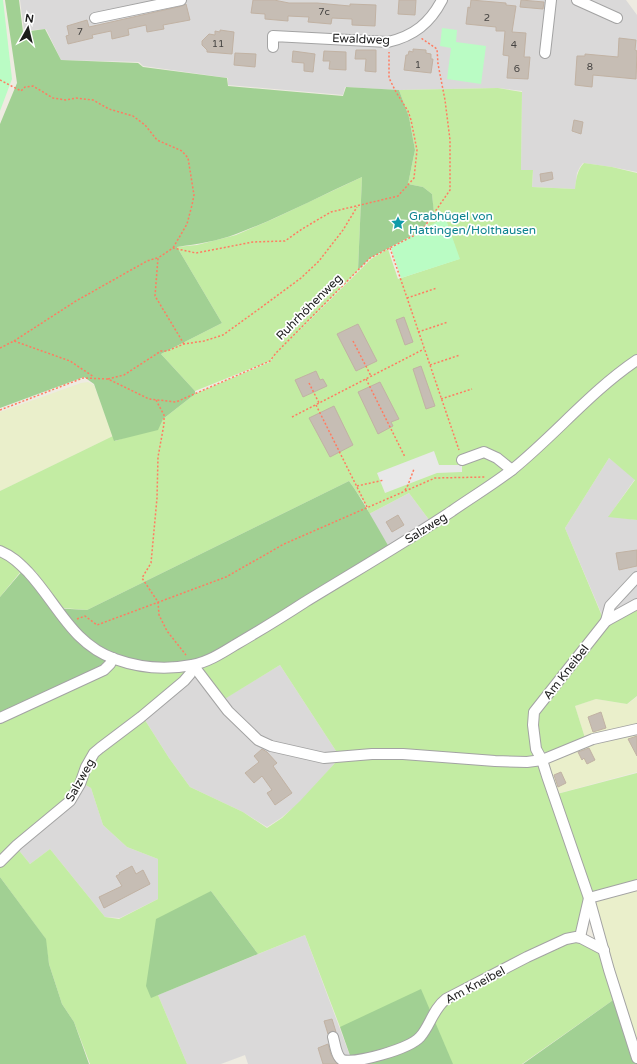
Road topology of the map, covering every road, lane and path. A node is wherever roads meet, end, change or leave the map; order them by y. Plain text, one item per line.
1 (181, 0) edge
2 (442, 0) edge
3 (551, 0) edge
4 (577, 0) edge
5 (95, 18) dead end
6 (617, 18) dead end
7 (415, 33) junction
8 (388, 42) junction
9 (273, 47) dead end
10 (545, 54) dead end
11 (0, 80) edge
12 (357, 206) junction
13 (173, 248) junction
14 (390, 248) junction
15 (158, 258) junction
16 (438, 288) dead end
17 (407, 298) junction
18 (448, 322) dead end
19 (418, 332) junction
20 (14, 341) junction
21 (353, 341) dead end
22 (184, 344) junction
23 (0, 348) edge
24 (424, 349) junction
25 (460, 355) dead end
26 (637, 360) edge
27 (430, 365) junction
28 (371, 376) junction
29 (96, 378) junction
30 (108, 379) junction
31 (366, 379) junction
32 (309, 383) dead end
33 (472, 389) dead end
34 (441, 399) junction
35 (156, 400) junction
36 (319, 403) junction
37 (316, 405) junction
38 (0, 410) edge
39 (292, 417) dead end
40 (405, 457) dead end
41 (462, 460) joint
42 (414, 469) dead end
43 (512, 470) junction
44 (384, 480) dead end
45 (493, 484) junction
46 (358, 486) junction
47 (404, 491) junction
48 (367, 507) junction
49 (0, 551) edge
50 (637, 577) edge
51 (158, 602) junction
52 (637, 604) edge
53 (606, 621) junction
54 (66, 623) junction
55 (113, 658) junction
56 (193, 665) junction
57 (0, 718) edge
58 (637, 729) edge
59 (542, 760) junction
60 (0, 862) edge
61 (637, 885) edge
62 (589, 898) junction
63 (580, 938) junction
64 (604, 950) junction
65 (333, 1037) dead end
66 (637, 1058) edge

1 - 5 street
2 - 7 street, Ewaldweg
3 - 10 street
4 - 6 street
7 - 8 street, Ewaldweg
7 - 14 path, Ruhrhöhenweg
8 - 9 street, Ewaldweg
8 - 12 path
11 - 13 path
12 - 13 path
12 - 22 path
13 - 15 path
14 - 17 path
14 - 35 path, Ruhrhöhenweg
15 - 20 path
15 - 22 path
16 - 17 path
17 - 19 path
18 - 19 path
19 - 24 path
20 - 23 path
20 - 29 path
21 - 28 path
22 - 30 path
24 - 27 path
24 - 28 path
25 - 27 path
26 - 43 street, Salzweg
27 - 34 path
28 - 31 path
29 - 30 path, Ruhrhöhenweg
29 - 38 path, Ruhrhöhenweg
30 - 35 path, Ruhrhöhenweg
31 - 36 path
31 - 40 path
32 - 36 path
33 - 34 path
34 - 41 path
35 - 51 path
36 - 37 path
37 - 39 path
37 - 46 path
41 - 43 street
42 - 47 path
43 - 45 street, Salzweg
44 - 46 path
45 - 47 path
45 - 56 street, Salzweg
46 - 48 path
47 - 48 path
48 - 51 path
49 - 54 street, Salzweg
50 - 53 street
51 - 54 path
51 - 56 path
52 - 53 street, Am Kneibel
53 - 59 street, Am Kneibel
54 - 55 street, Salzweg
55 - 56 street, Salzweg
55 - 57 street
56 - 59 street
56 - 60 street, Salzweg
58 - 59 street
59 - 62 street, Am Kneibel
61 - 62 street
62 - 63 street
62 - 64 street, Am Kneibel
63 - 64 street
63 - 65 street, Am Kneibel
64 - 66 street, Am Kneibel

